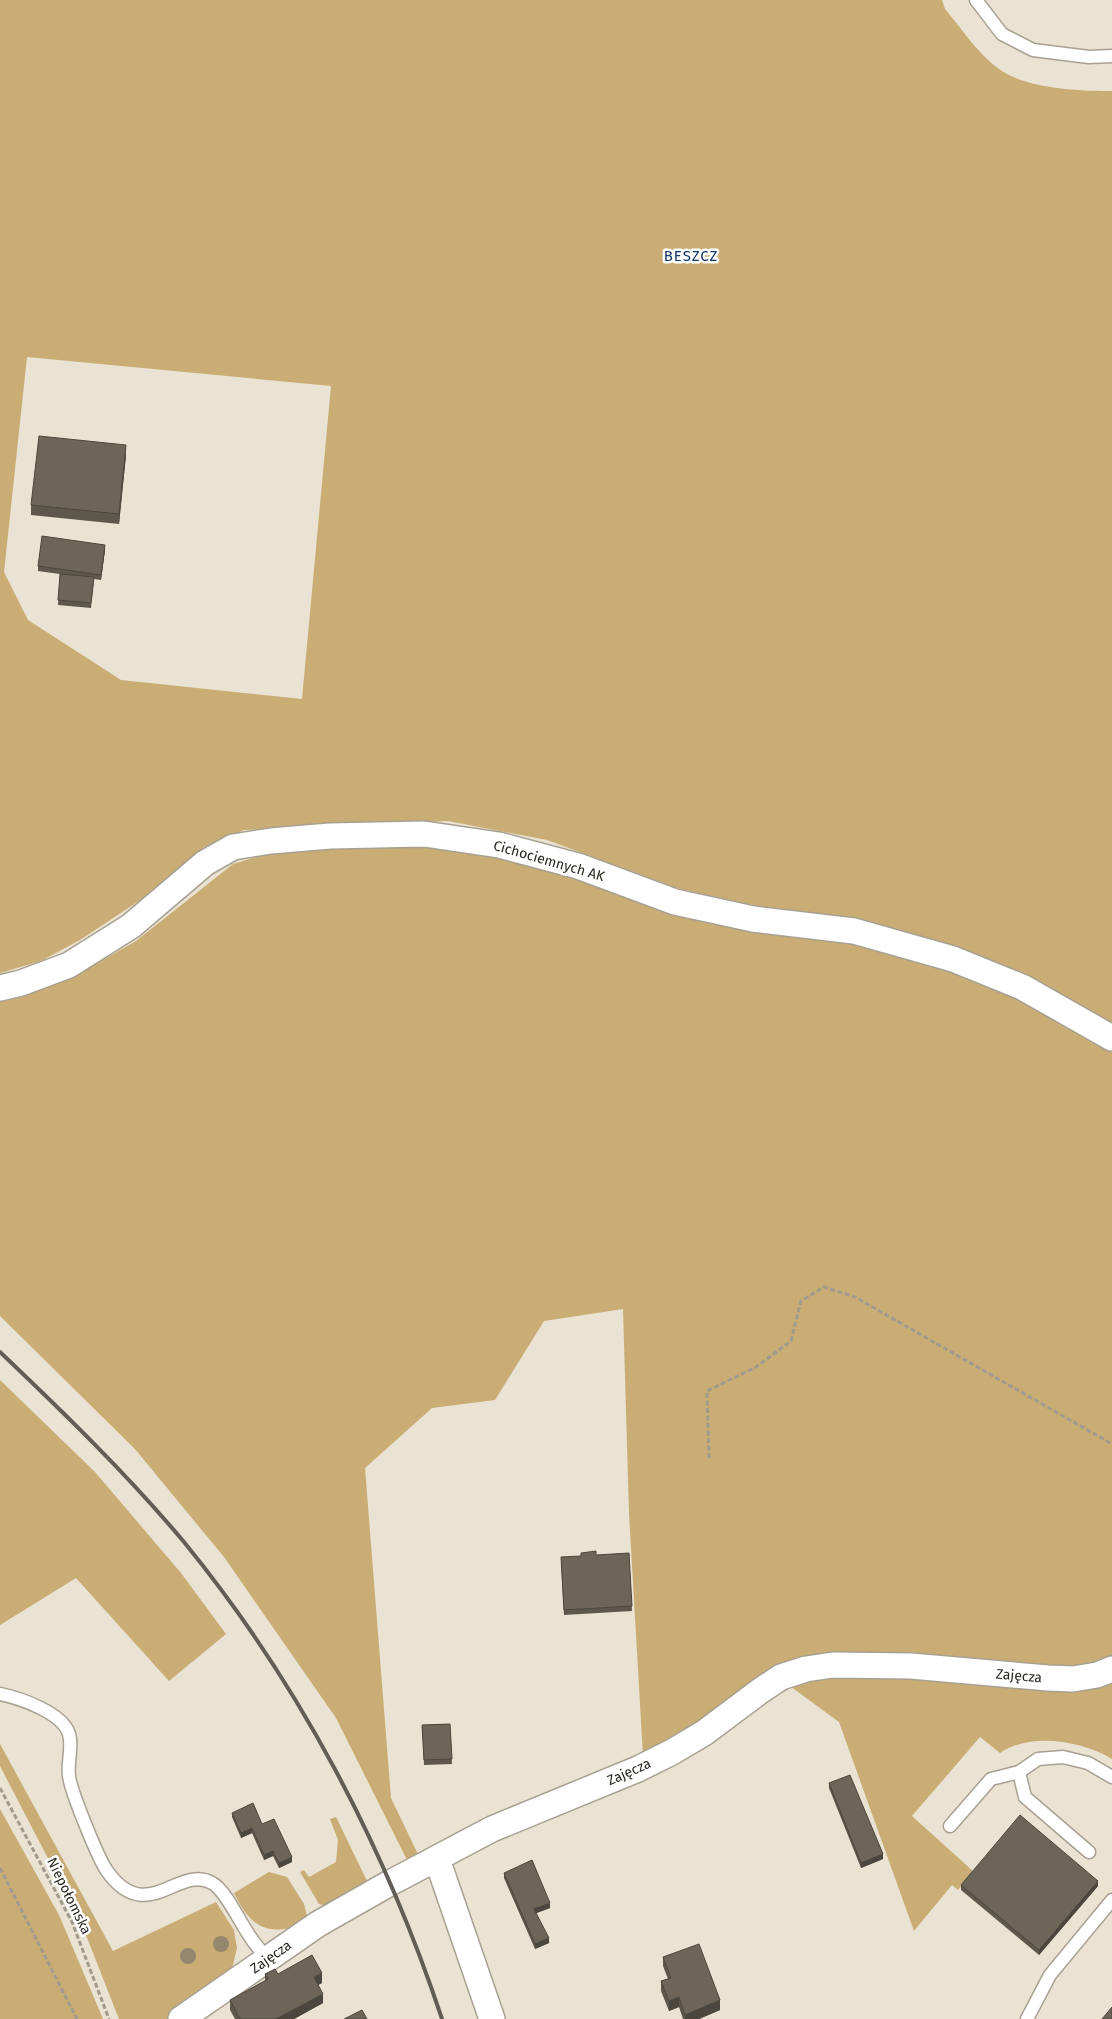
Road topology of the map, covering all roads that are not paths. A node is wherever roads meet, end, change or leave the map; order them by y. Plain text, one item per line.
1 (976, 0) edge
2 (1112, 56) edge
3 (0, 988) edge
4 (1112, 1038) edge
5 (1112, 1669) edge
6 (0, 1694) edge
7 (1019, 1772) junction
8 (1112, 1777) edge
9 (950, 1826) dead end
10 (1089, 1852) dead end
11 (437, 1859) junction
12 (1112, 1900) edge
13 (268, 1959) junction
14 (181, 2019) edge
15 (492, 2019) edge
16 (1027, 2019) edge

1 - 2 lane
3 - 4 street, Cichociemnych AK
5 - 11 street, Zajęcza
6 - 13 lane
7 - 8 lane
7 - 9 lane
7 - 10 lane
11 - 13 street, Zajęcza
11 - 15 street
12 - 16 lane
13 - 14 street, Zajęcza

